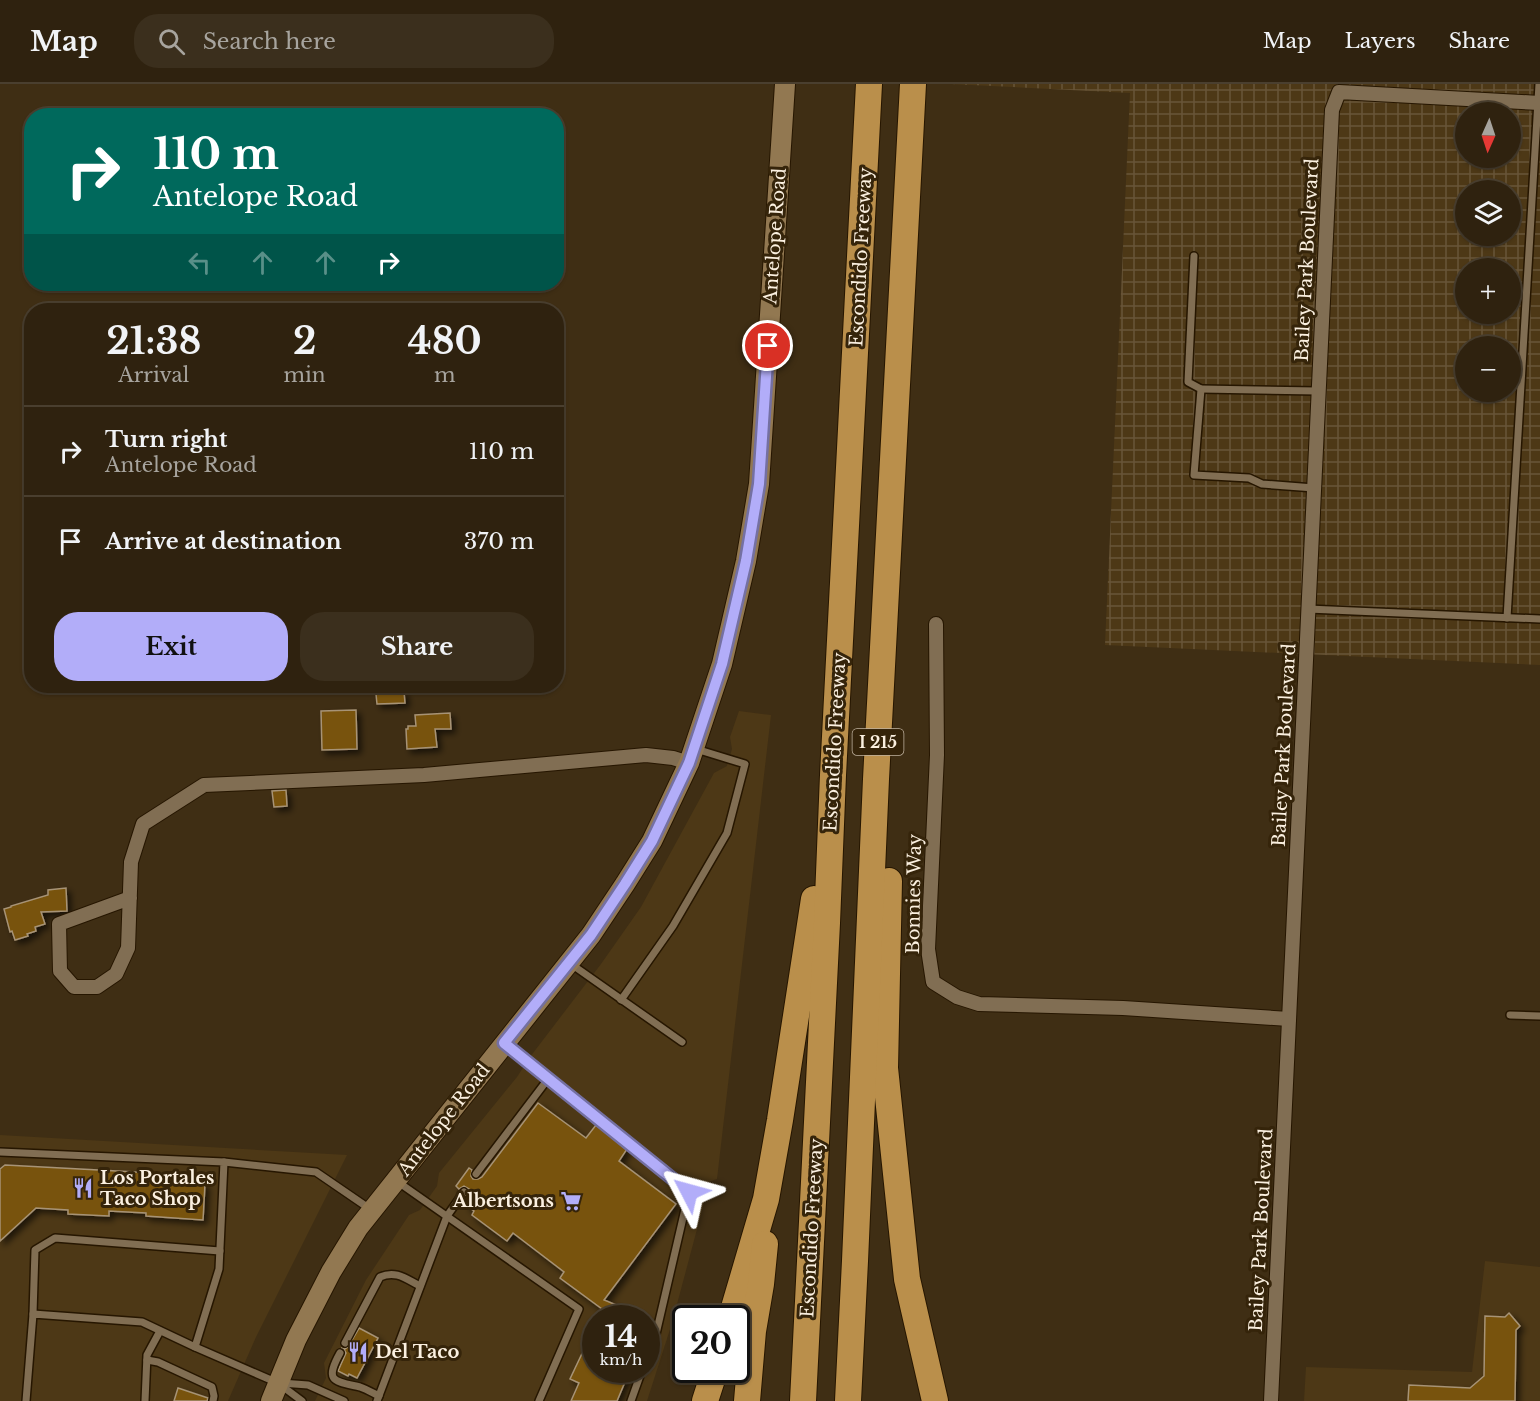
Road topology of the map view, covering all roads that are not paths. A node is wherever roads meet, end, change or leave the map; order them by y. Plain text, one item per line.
1 (785, 84) edge
2 (869, 84) edge
3 (913, 84) edge
4 (1539, 84) edge
5 (1348, 90) edge
6 (1539, 103) edge
7 (1194, 256) dead end
8 (1201, 389) junction
9 (1318, 391) junction
10 (1314, 488) junction
11 (1308, 609) junction
12 (1507, 618) junction
13 (1540, 619) edge
14 (936, 624) dead end
15 (691, 756) junction
16 (833, 775) junction
17 (876, 779) junction
18 (130, 898) junction
19 (568, 962) junction
20 (621, 999) junction
21 (1510, 1015) dead end
22 (1540, 1016) edge
23 (1289, 1019) junction
24 (682, 1042) dead end
25 (504, 1043) junction
26 (548, 1079) junction
27 (0, 1152) edge
28 (224, 1162) junction
29 (476, 1174) dead end
30 (396, 1181) junction
31 (464, 1192) dead end
32 (766, 1199) junction
33 (372, 1210) junction
34 (447, 1216) junction
35 (220, 1251) junction
36 (855, 1260) junction
37 (420, 1286) junction
38 (735, 1305) edge
39 (33, 1314) junction
40 (660, 1317) edge
41 (160, 1331) junction
42 (345, 1343) dead end
43 (195, 1347) junction
44 (340, 1353) dead end
45 (147, 1360) junction
46 (278, 1383) junction
47 (637, 1383) edge
48 (711, 1383) edge
49 (378, 1399) edge
50 (26, 1401) edge
51 (146, 1401) edge
52 (213, 1401) edge
53 (271, 1401) edge
54 (302, 1401) edge
55 (344, 1401) edge
56 (539, 1401) edge
57 (631, 1401) edge
58 (705, 1401) edge
59 (747, 1401) edge
60 (803, 1401) edge
61 (848, 1401) edge
62 (866, 1401) edge
63 (935, 1401) edge
64 (1271, 1401) edge

1 - 15 main road, Antelope Road
2 - 16 highway, Escondido Freeway / I 215
3 - 17 highway, I 215
4 - 6 lane
5 - 6 street
5 - 9 street, Bailey Park Boulevard
6 - 12 lane
7 - 8 lane
8 - 9 lane
8 - 10 lane
9 - 10 street, Bailey Park Boulevard
10 - 11 street, Bailey Park Boulevard
11 - 12 lane
11 - 23 street, Bailey Park Boulevard
12 - 13 lane
14 - 23 street, Bonnies Way
15 - 18 street
15 - 19 main road, Antelope Road
15 - 20 lane
16 - 32 highway
16 - 60 highway, Escondido Freeway / I 215
17 - 36 highway, I 215
17 - 63 highway
18 - 18 street
19 - 20 lane
19 - 25 main road, Antelope Road
20 - 24 lane
21 - 22 lane
23 - 64 street, Bailey Park Boulevard
25 - 26 lane
25 - 30 main road, Antelope Road
26 - 29 lane
26 - 40 lane
27 - 28 lane
28 - 33 lane
28 - 35 lane
30 - 33 main road, Antelope Road
30 - 34 lane
31 - 34 lane
32 - 38 highway
32 - 59 highway
33 - 46 main road, Antelope Road
34 - 37 lane
34 - 56 lane
35 - 39 lane
35 - 43 lane
36 - 61 highway, I 215
36 - 62 highway
37 - 42 lane
37 - 49 lane
39 - 41 lane
39 - 50 lane
41 - 43 lane
41 - 45 lane
43 - 46 lane
44 - 49 lane
45 - 51 lane
45 - 52 lane
46 - 53 main road, Antelope Road
46 - 54 lane
46 - 55 lane
47 - 57 lane
48 - 58 highway

